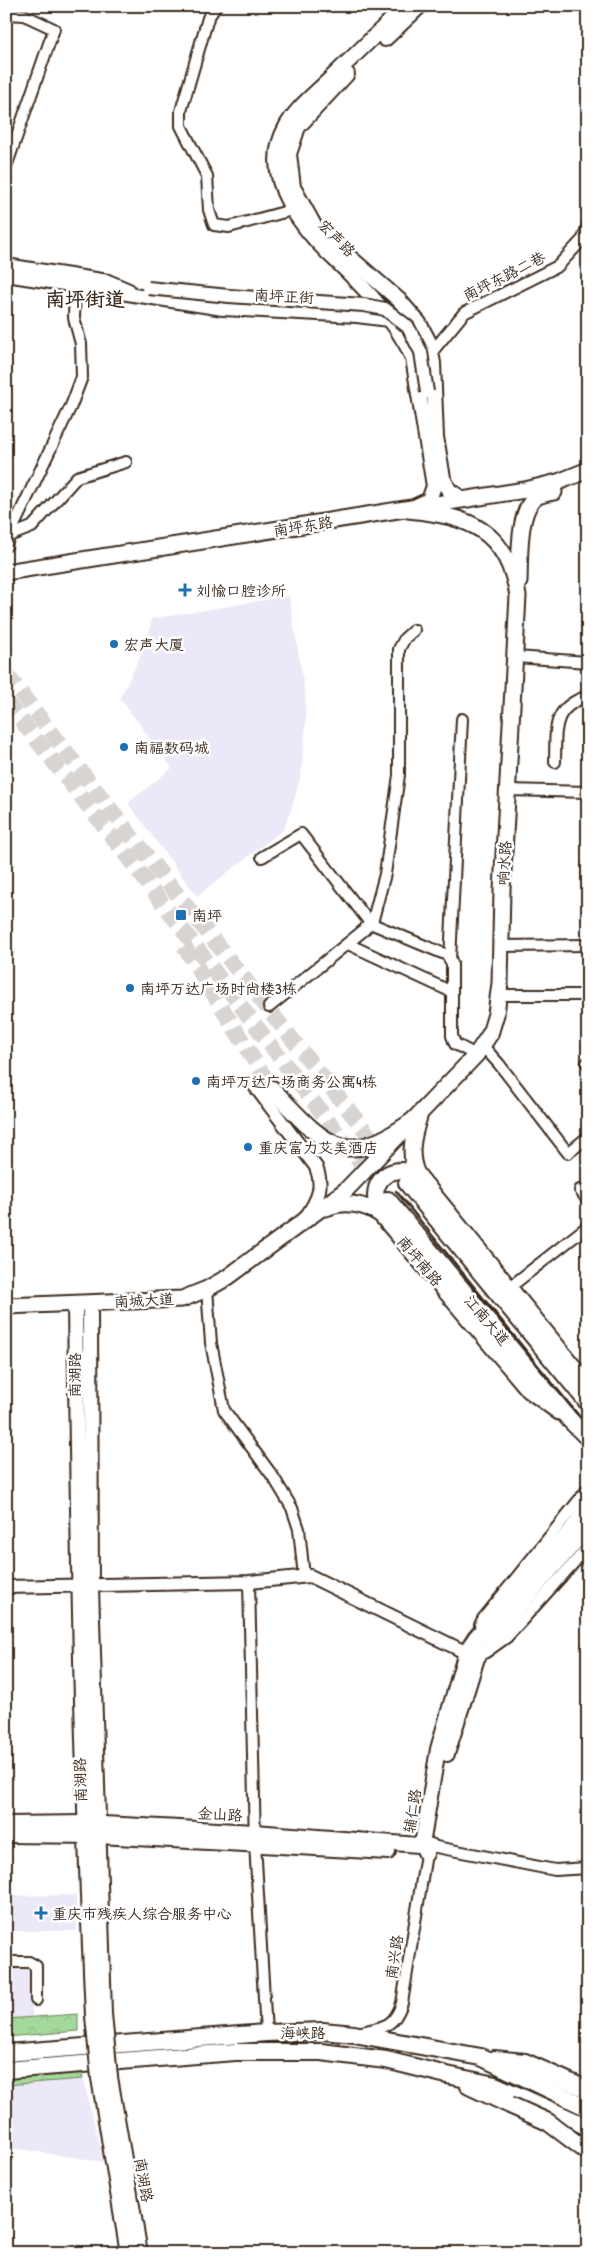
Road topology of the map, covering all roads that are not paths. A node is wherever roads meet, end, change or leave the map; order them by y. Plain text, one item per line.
1 (216, 6) edge
2 (405, 6) edge
3 (420, 6) edge
4 (6, 14) edge
5 (6, 167) edge
6 (292, 210) junction
7 (588, 225) edge
8 (6, 265) edge
9 (6, 275) edge
10 (75, 282) junction
11 (148, 293) junction
12 (389, 320) junction
13 (420, 323) junction
14 (431, 353) junction
15 (436, 437) junction
16 (126, 462) dead end
17 (588, 470) edge
18 (588, 481) edge
19 (528, 495) junction
20 (464, 500) junction
21 (408, 510) junction
22 (8, 541) edge
23 (10, 573) edge
24 (518, 596) junction
25 (414, 630) dead end
26 (516, 658) junction
27 (588, 662) edge
28 (588, 696) edge
29 (462, 719) dead end
30 (555, 762) dead end
31 (508, 790) junction
32 (588, 792) edge
33 (262, 857) dead end
34 (370, 923) junction
35 (348, 944) junction
36 (588, 944) edge
37 (501, 946) junction
38 (450, 960) junction
39 (452, 992) junction
40 (498, 995) junction
41 (588, 995) edge
42 (269, 1007) dead end
43 (479, 1050) junction
44 (254, 1085) dead end
45 (272, 1088) tunnel mouth
46 (418, 1117) junction
47 (588, 1137) edge
48 (412, 1178) junction
49 (580, 1190) dead end
50 (388, 1200) tunnel mouth
51 (588, 1201) edge
52 (381, 1215) junction
53 (310, 1217) junction
54 (588, 1226) edge
55 (510, 1287) junction
56 (207, 1289) junction
57 (82, 1304) junction
58 (6, 1306) edge
59 (588, 1394) edge
60 (588, 1404) edge
61 (570, 1420) junction
62 (588, 1438) edge
63 (588, 1489) edge
64 (588, 1507) edge
65 (588, 1528) edge
66 (588, 1547) edge
67 (304, 1577) junction
68 (249, 1582) junction
69 (84, 1587) junction
70 (6, 1588) edge
71 (475, 1638) junction
72 (471, 1655) junction
73 (6, 1824) edge
74 (92, 1830) junction
75 (6, 1835) edge
76 (255, 1838) junction
77 (426, 1848) junction
78 (588, 1868) edge
79 (6, 1962) edge
80 (36, 2000) dead end
81 (266, 2033) junction
82 (354, 2034) junction
83 (6, 2053) edge
84 (481, 2058) junction
85 (6, 2070) edge
86 (447, 2075) junction
87 (104, 2078) junction
88 (588, 2090) edge
89 (588, 2108) edge
90 (588, 2127) edge
91 (588, 2152) edge
92 (128, 2253) edge
93 (140, 2253) edge

1 - 6 street
2 - 6 main road, 宏声路
3 - 13 main road, 宏声路
4 - 5 street
6 - 12 main road, 宏声路
7 - 14 street, 南坪东路二巷
8 - 10 street, 南坪正街
9 - 10 street, 南坪正街
10 - 11 street, 南坪正街
10 - 11 street, 南坪正街
10 - 22 street
11 - 12 street, 南坪正街
11 - 15 street, bridge
12 - 13 street, 南坪正街
12 - 21 main road, 宏声路
13 - 14 main road, 宏声路
14 - 15 main road, 宏声路
15 - 20 main road, 宏声路
16 - 22 street
17 - 19 main road, 南坪东路
18 - 19 main road, 南坪东路
19 - 20 main road, 南坪东路
19 - 24 main road
20 - 21 main road, 南坪东路
21 - 23 main road, 南坪东路
21 - 24 main road, 响水路
24 - 26 main road, 响水路
25 - 34 street
26 - 27 street
26 - 31 main road, 响水路
28 - 30 street
29 - 38 street
31 - 32 street
31 - 37 main road, 响水路
33 - 34 street
34 - 35 street
34 - 38 street
35 - 39 street
35 - 42 street
36 - 37 street
37 - 40 main road, 响水路
38 - 39 street
39 - 43 street
40 - 41 street
40 - 43 main road, 响水路
43 - 46 main road, 响水路
43 - 47 street
44 - 53 street
45 - 46 highway
46 - 48 main road
46 - 53 main road, 响水路
48 - 52 main road
48 - 55 main road
48 - 60 highway, 江南大道
49 - 51 street
50 - 61 highway, 江南大道
52 - 53 main road, 南坪南路
52 - 61 main road, 南坪南路
53 - 56 main road, 南城大道
54 - 55 street
55 - 59 main road
56 - 57 main road, 南城大道
56 - 67 street
57 - 58 main road, 南城大道
57 - 69 main road
61 - 62 highway, 江南大道
63 - 71 street
64 - 71 main road, 辅仁路
65 - 72 main road, 辅仁路
66 - 72 street
67 - 68 street
67 - 72 street
68 - 69 street
68 - 76 street
69 - 70 street
69 - 74 main road
71 - 72 main road, 辅仁路
72 - 77 main road, 辅仁路
73 - 74 main road, 金山路
74 - 75 main road, 金山路
74 - 76 main road, 金山路
74 - 87 main road, bridge
76 - 77 main road, 金山路
76 - 81 street
77 - 78 street
77 - 82 street, 南兴路
79 - 80 street
81 - 82 highway, 海峡路
81 - 83 highway, 海峡路
82 - 84 highway, 海峡路
84 - 88 highway
84 - 89 highway, 海峡路
85 - 86 highway, 海峡路
86 - 90 highway, 海峡路
86 - 91 highway, bridge
87 - 92 main road, 南湖路
87 - 93 main road, 南湖路

